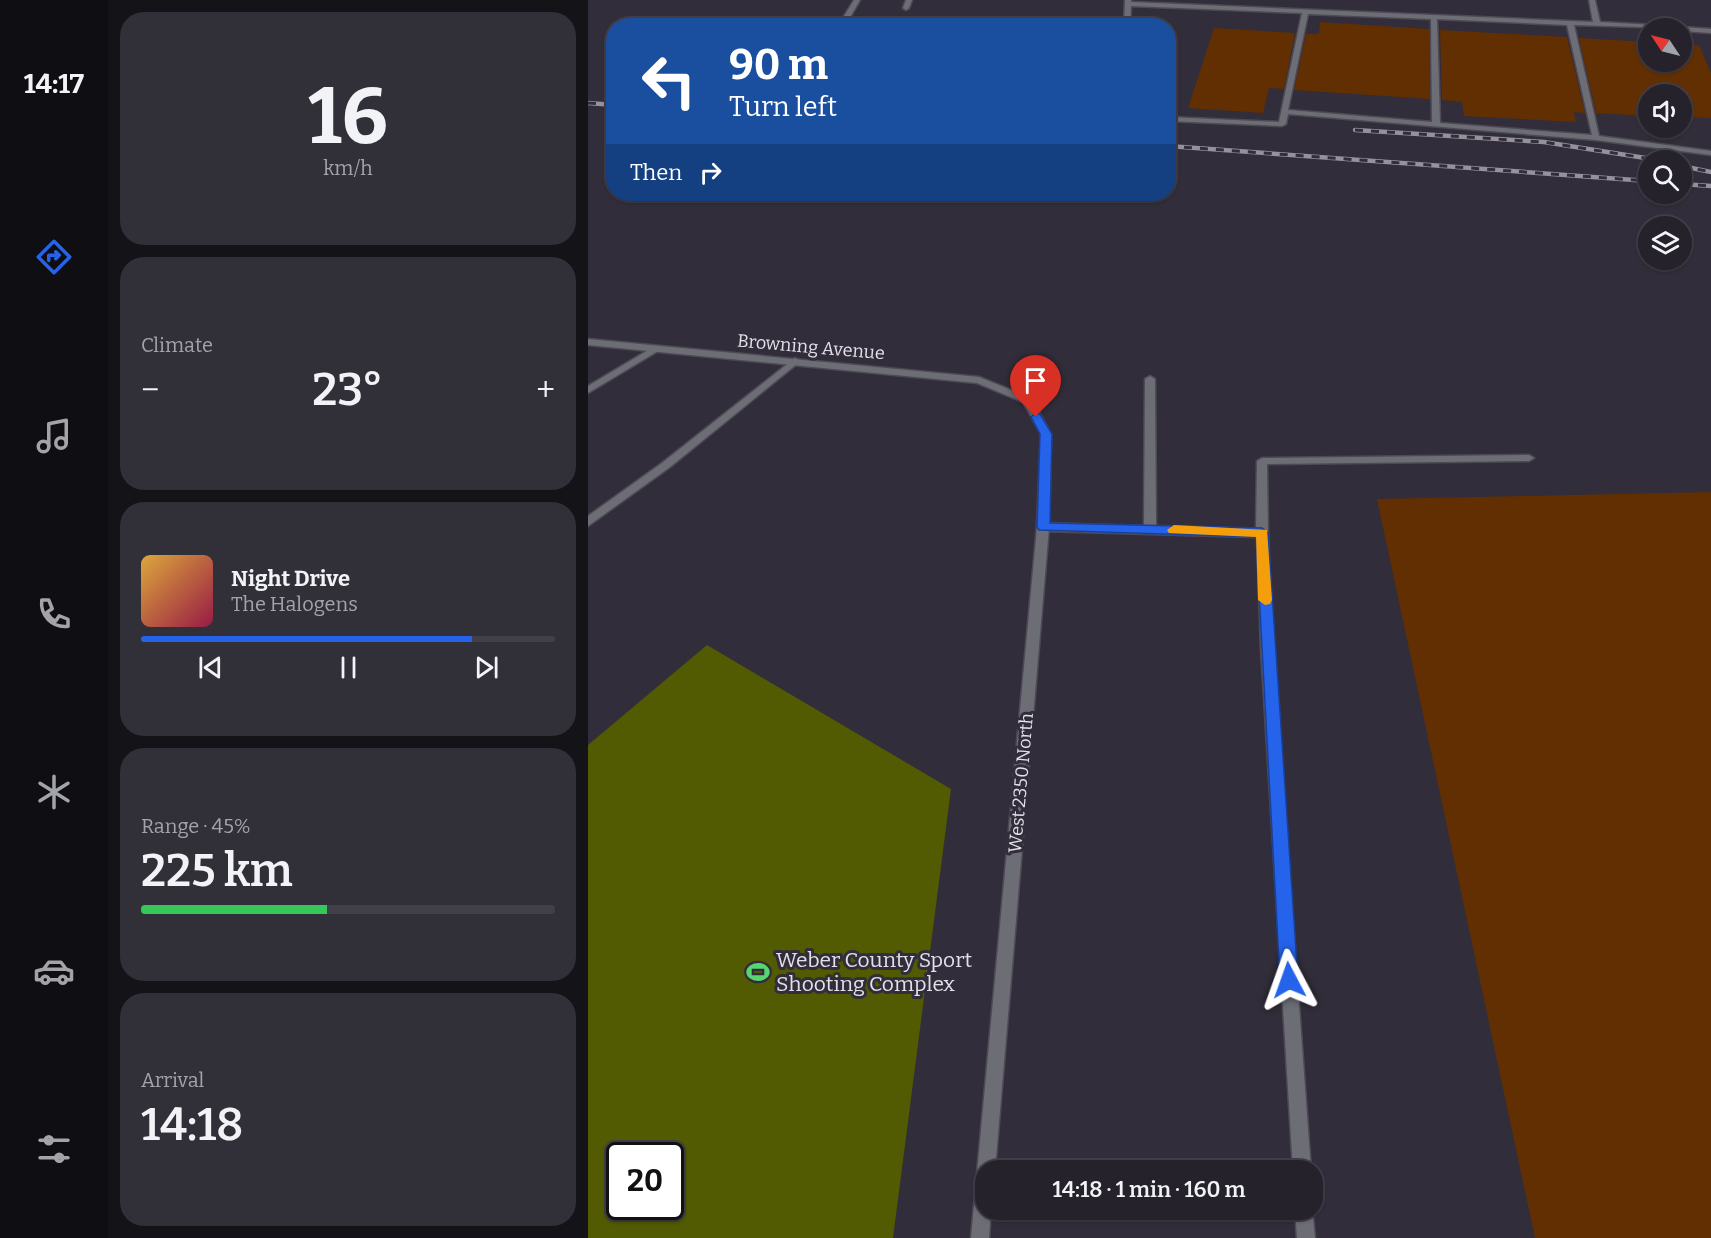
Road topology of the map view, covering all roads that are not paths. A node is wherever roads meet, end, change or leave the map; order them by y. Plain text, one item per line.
1 (857, 0) edge
2 (909, 0) edge
3 (1592, 0) edge
4 (1128, 2) edge
5 (906, 8) dead end
6 (1305, 12) junction
7 (1434, 17) junction
8 (846, 18) edge
9 (1127, 18) edge
10 (1570, 23) junction
11 (1597, 24) junction
12 (1638, 26) edge
13 (1692, 30) edge
14 (1711, 31) edge
15 (1284, 112) junction
16 (1176, 119) edge
17 (1436, 124) junction
18 (1596, 138) junction
19 (1711, 153) edge
20 (588, 342) edge
21 (655, 349) junction
22 (795, 362) junction
23 (1150, 379) dead end
24 (588, 390) edge
25 (1027, 400) joint
26 (1529, 458) dead end
27 (588, 505) edge
28 (601, 512) junction
29 (588, 522) edge
30 (1043, 527) junction
31 (1150, 529) junction
32 (1262, 533) junction
33 (987, 1160) edge
34 (1301, 1160) edge
35 (982, 1220) edge
36 (1305, 1220) edge
37 (980, 1238) edge
38 (1306, 1238) edge

1 - 8 street
2 - 5 street
3 - 11 street
4 - 6 street
4 - 9 street
6 - 7 street
6 - 15 street
7 - 10 street
7 - 17 street
10 - 11 street
10 - 18 street
11 - 12 street
13 - 14 street
15 - 16 street
15 - 17 street
17 - 18 street
18 - 19 street
20 - 21 street, Browning Avenue
21 - 22 street, Browning Avenue
21 - 24 street
22 - 25 street, Browning Avenue
22 - 28 street
23 - 31 street
25 - 30 street, West 2350 North
26 - 32 street
27 - 28 street
28 - 29 street
30 - 31 street
30 - 33 street, West 2350 North
31 - 32 street
32 - 34 street
35 - 37 street
36 - 38 street

